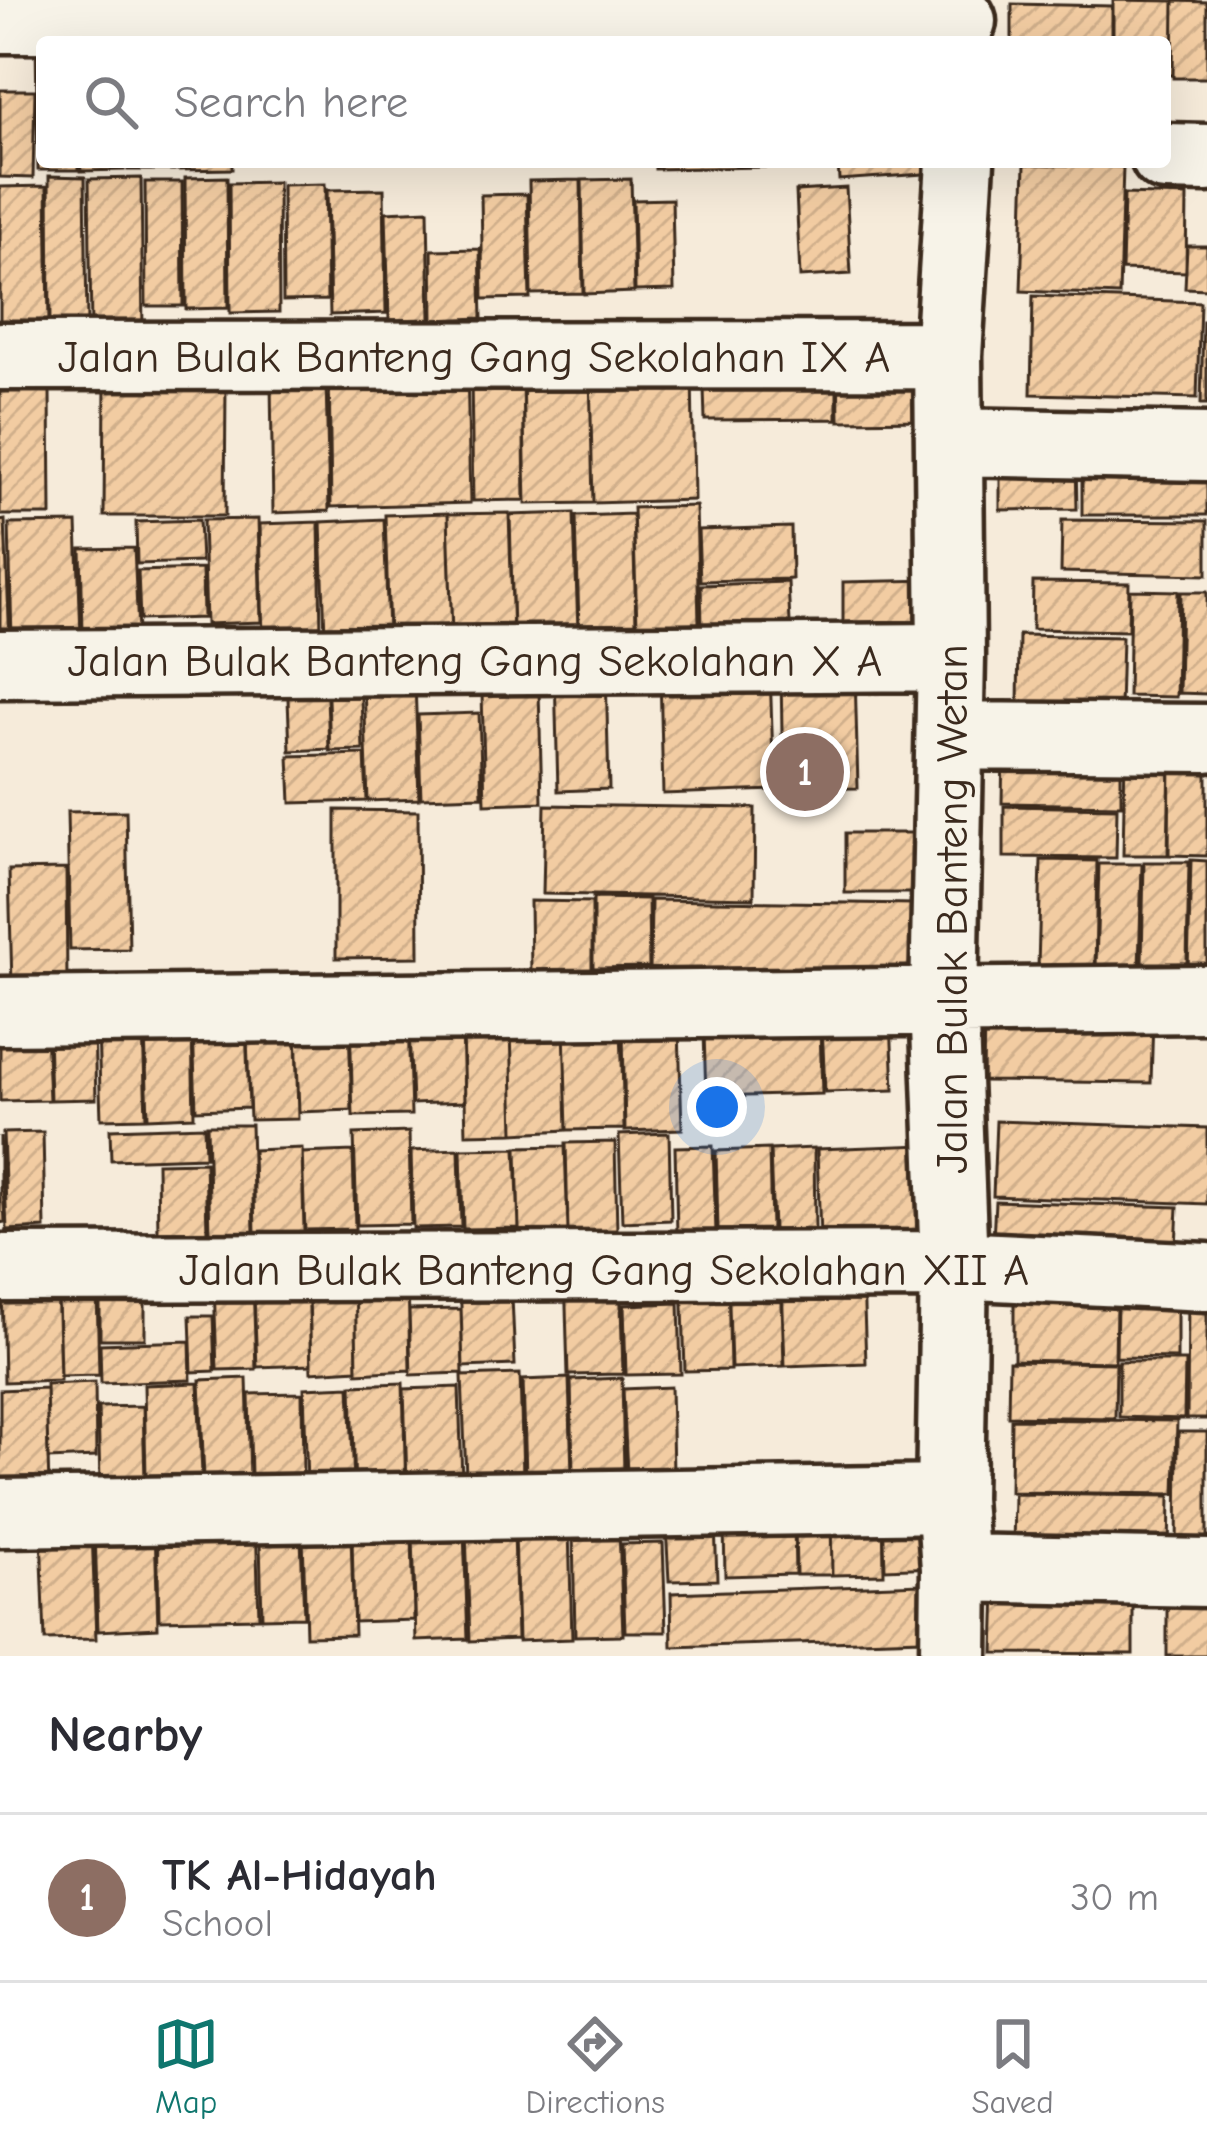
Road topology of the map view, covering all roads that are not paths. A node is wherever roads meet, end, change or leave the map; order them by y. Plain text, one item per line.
1 (0, 19) edge
2 (962, 21) edge
3 (1171, 157) edge
4 (1207, 158) edge
5 (960, 168) edge
6 (948, 355) junction
7 (0, 356) edge
8 (950, 442) junction
9 (1207, 448) edge
10 (951, 656) junction
11 (0, 664) edge
12 (950, 736) junction
13 (1207, 739) edge
14 (1207, 999) edge
15 (944, 1000) junction
16 (0, 1011) edge
17 (954, 1265) junction
18 (0, 1268) edge
19 (1207, 1277) edge
20 (950, 1499) junction
21 (0, 1513) edge
22 (955, 1568) junction
23 (1207, 1573) edge
24 (954, 1656) edge

1 - 2 street
3 - 4 street
5 - 6 street, Jalan Bulak Banteng Wetan
6 - 7 street, Jalan Bulak Banteng Gang Sekolahan IX A
6 - 8 street, Jalan Bulak Banteng Wetan
8 - 9 street
8 - 10 street, Jalan Bulak Banteng Wetan
10 - 11 street, Jalan Bulak Banteng Gang Sekolahan X A
10 - 12 street, Jalan Bulak Banteng Wetan
12 - 13 street
12 - 15 street, Jalan Bulak Banteng Wetan
14 - 15 street
15 - 16 street
15 - 17 street, Jalan Bulak Banteng Wetan
17 - 18 street, Jalan Bulak Banteng Gang Sekolahan XII A
17 - 19 street, Jalan Bulak Banteng Gang Sekolahan XII A
17 - 20 street, Jalan Bulak Banteng Wetan
20 - 21 street
20 - 22 street, Jalan Bulak Banteng Wetan
22 - 23 street
22 - 24 street, Jalan Bulak Banteng Wetan

